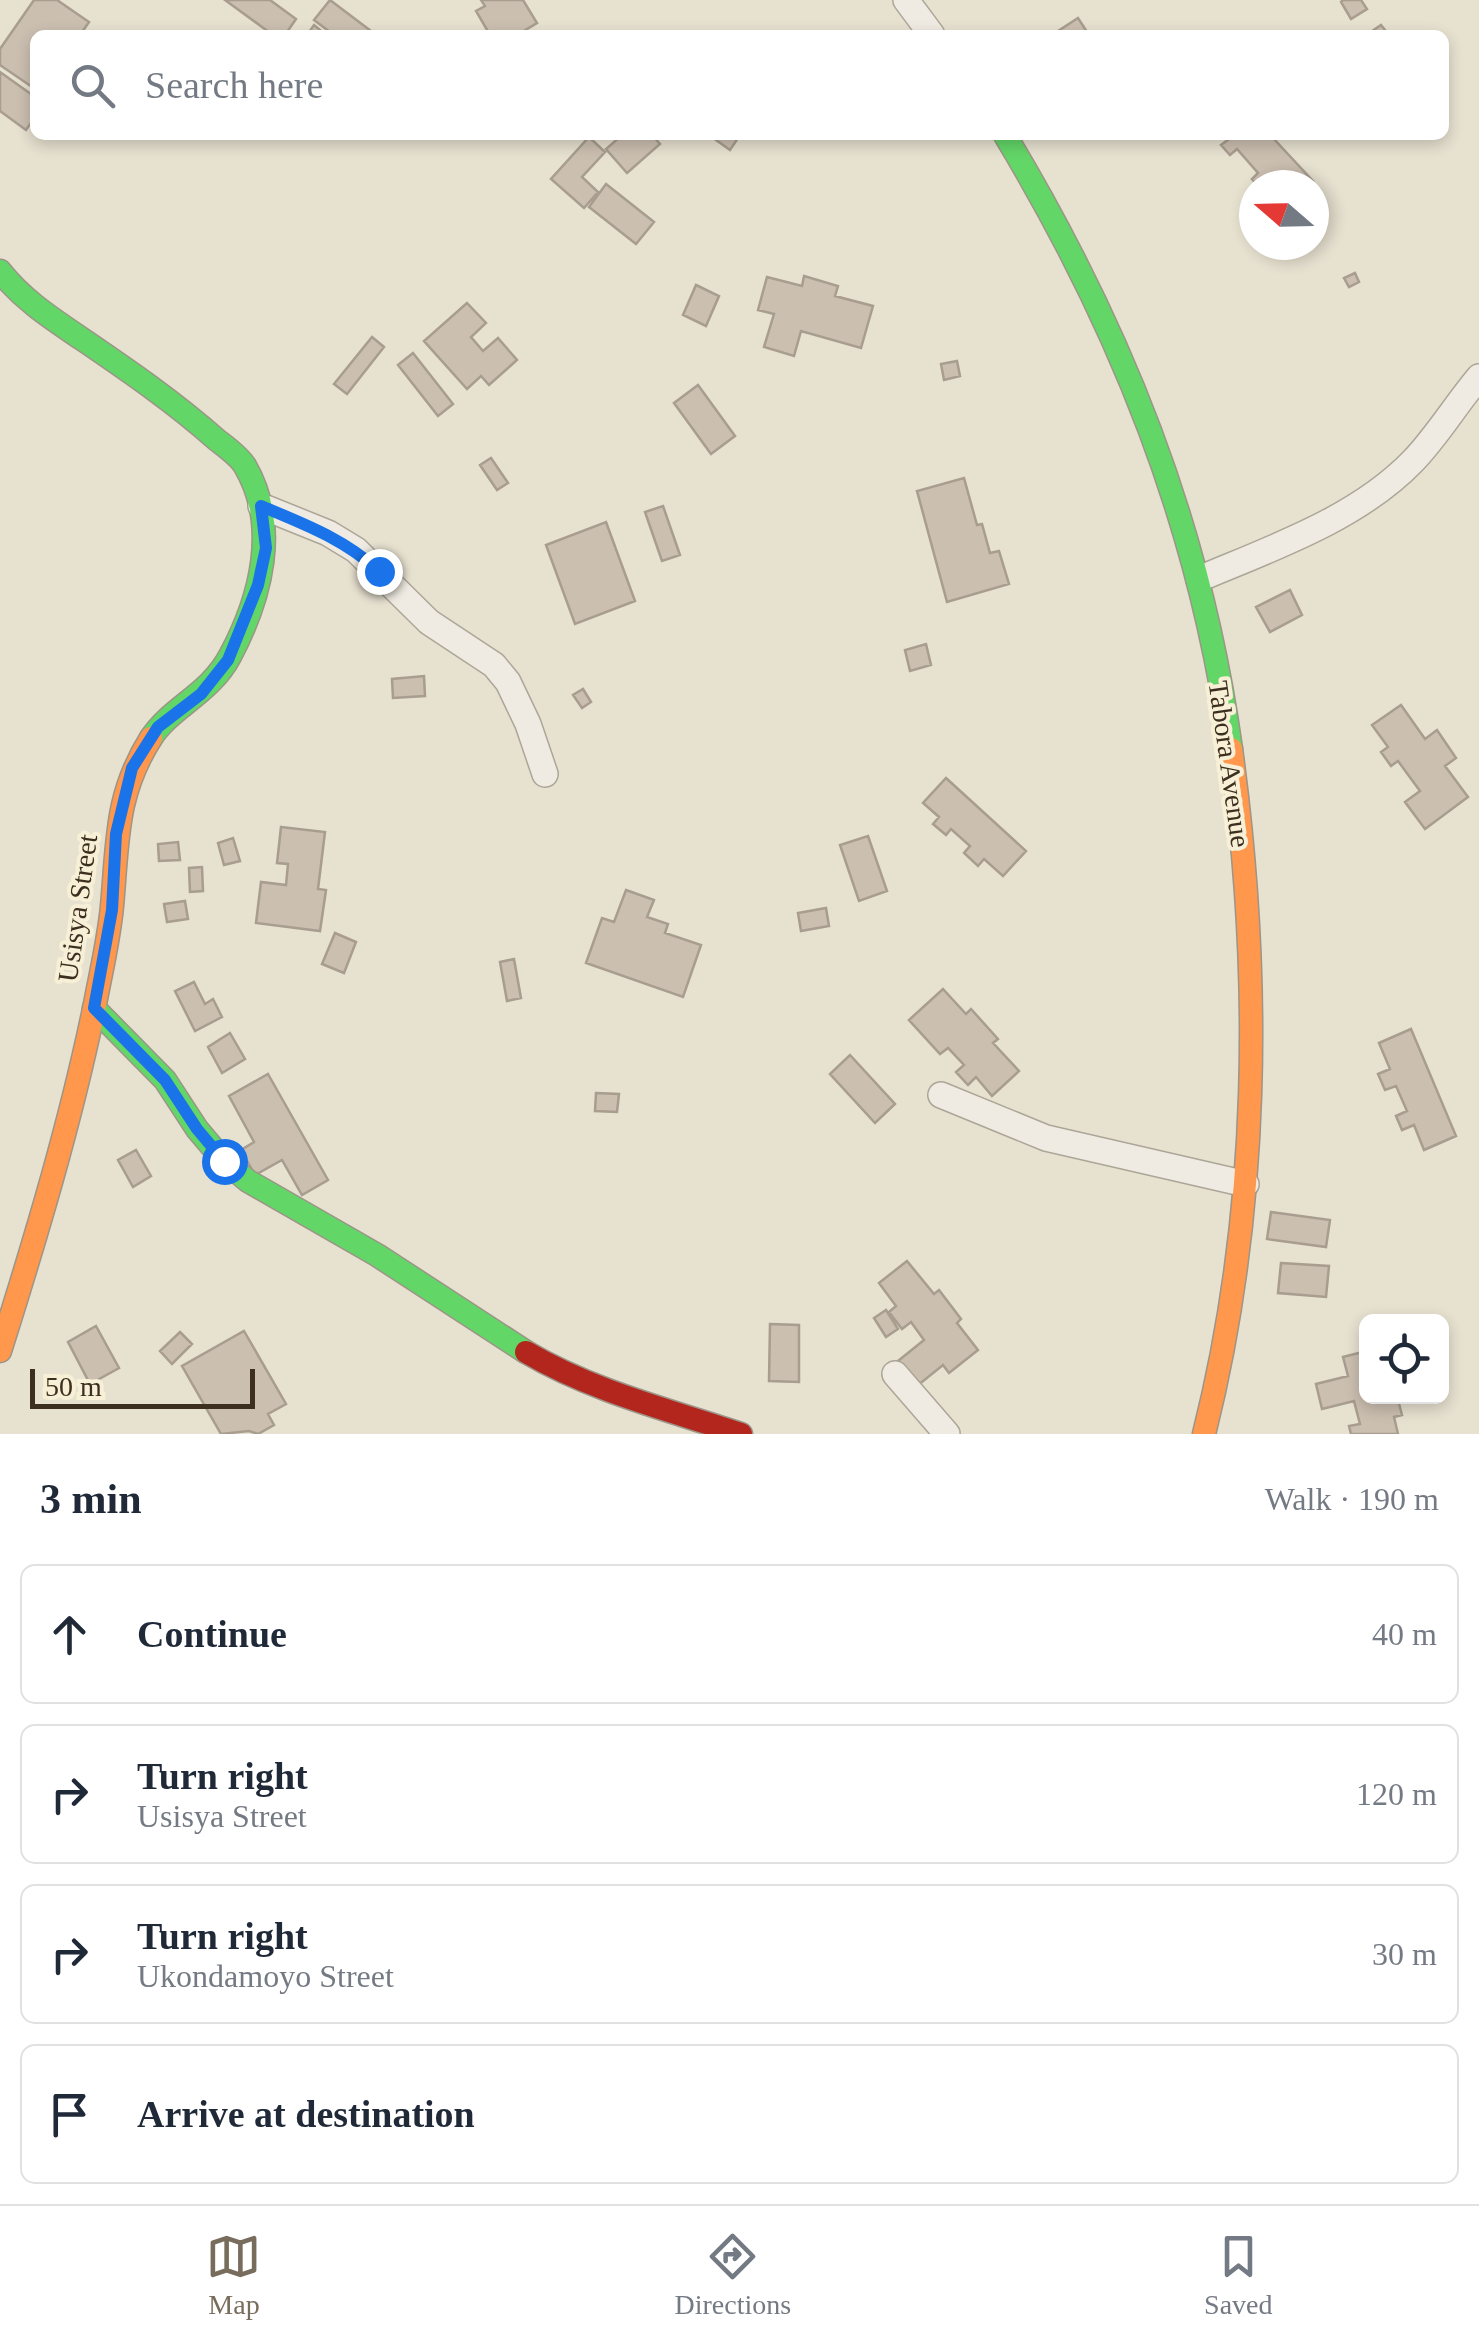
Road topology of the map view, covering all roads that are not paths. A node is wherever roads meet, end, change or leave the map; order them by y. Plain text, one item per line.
1 (906, 0) edge
2 (928, 30) edge
3 (1007, 140) edge
4 (0, 271) edge
5 (1479, 377) edge
6 (261, 506) junction
7 (1199, 579) junction
8 (545, 774) dead end
9 (94, 1008) junction
10 (941, 1095) dead end
11 (1246, 1184) junction
12 (0, 1350) edge
13 (895, 1374) dead end
14 (741, 1434) edge
15 (948, 1434) edge
16 (1204, 1434) edge

1 - 2 street
3 - 7 street, Tabora Avenue
4 - 6 street, Usisya Street
5 - 7 street
6 - 8 street
6 - 9 street, Usisya Street
7 - 11 street, Tabora Avenue
9 - 12 street, Usisya Street
9 - 14 street
10 - 11 street
11 - 16 street, Tabora Avenue
13 - 15 street

